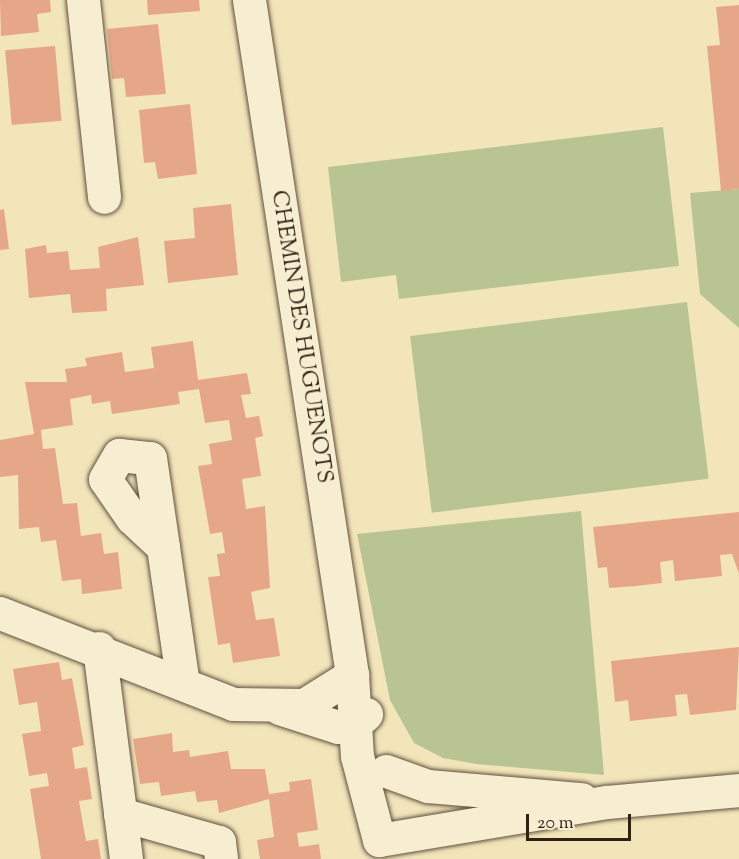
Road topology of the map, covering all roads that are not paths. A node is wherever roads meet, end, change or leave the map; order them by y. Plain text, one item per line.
1 (83, 0) edge
2 (249, 0) edge
3 (104, 197) dead end
4 (163, 547) dead end
5 (0, 613) edge
6 (99, 648) junction
7 (352, 675) junction
8 (183, 683) junction
9 (279, 708) junction
10 (360, 719) junction
11 (739, 790) edge
12 (607, 802) junction
13 (120, 814) junction
14 (380, 818) edge
15 (126, 859) edge
16 (221, 859) edge

1 - 3 street
2 - 7 street, CHEMIN DES HUGUENOTS
4 - 8 street
5 - 6 street
6 - 8 street
6 - 13 street
7 - 9 street
7 - 10 street, CHEMIN DES HUGUENOTS
8 - 9 street
9 - 10 street
10 - 14 street, CHEMIN DES HUGUENOTS
10 - 14 street, CHEMIN DES HUGUENOTS
11 - 12 street
12 - 14 street
12 - 14 street
13 - 15 street
13 - 16 street

